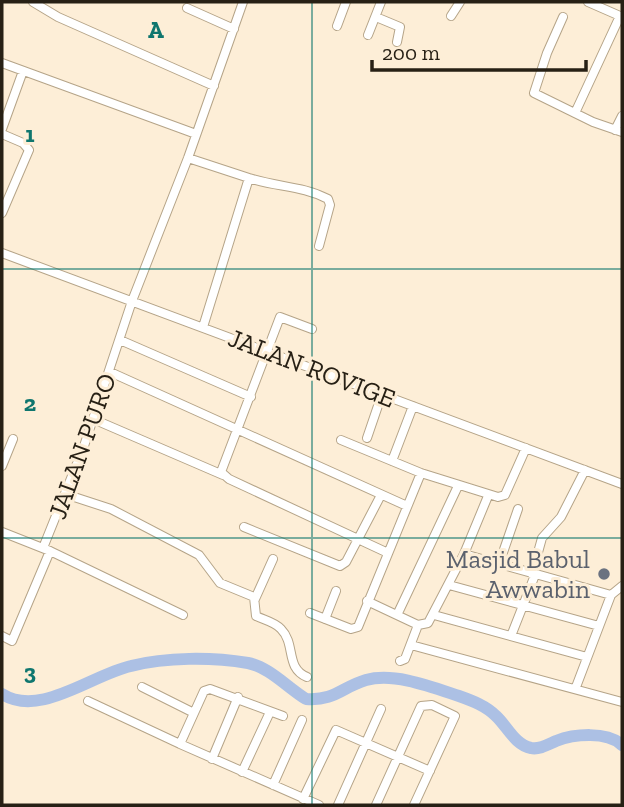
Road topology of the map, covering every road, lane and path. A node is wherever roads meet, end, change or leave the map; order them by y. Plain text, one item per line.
1 (33, 2) edge
2 (243, 2) edge
3 (346, 2) edge
4 (381, 2) edge
5 (460, 2) edge
6 (588, 2) edge
7 (187, 8) dead end
8 (451, 16) dead end
9 (376, 17) junction
10 (563, 17) dead end
11 (337, 26) dead end
12 (234, 29) junction
13 (368, 35) dead end
14 (397, 42) dead end
15 (2, 63) edge
16 (23, 71) junction
17 (214, 86) junction
18 (575, 113) junction
19 (622, 116) edge
20 (2, 131) edge
21 (619, 131) edge
22 (196, 134) junction
23 (188, 158) junction
24 (249, 178) junction
25 (4, 203) edge
26 (2, 213) edge
27 (319, 246) dead end
28 (2, 253) edge
29 (132, 301) junction
30 (203, 327) junction
31 (312, 329) dead end
32 (120, 340) junction
33 (268, 351) junction
34 (110, 372) junction
35 (382, 394) junction
36 (251, 397) junction
37 (413, 406) junction
38 (93, 419) junction
39 (238, 428) junction
40 (367, 438) dead end
41 (13, 439) dead end
42 (341, 440) dead end
43 (526, 448) junction
44 (392, 461) junction
45 (2, 466) edge
46 (585, 470) junction
47 (421, 473) junction
48 (223, 475) junction
49 (622, 484) edge
50 (457, 486) junction
51 (65, 494) junction
52 (381, 495) junction
53 (488, 496) junction
54 (407, 506) junction
55 (517, 509) dead end
56 (244, 527) dead end
57 (2, 532) edge
58 (358, 538) junction
59 (47, 549) junction
60 (387, 553) junction
61 (464, 554) junction
62 (273, 559) dead end
63 (499, 565) junction
64 (534, 574) junction
65 (449, 585) junction
66 (622, 586) edge
67 (336, 591) dead end
68 (611, 595) junction
69 (255, 599) junction
70 (367, 601) junction
71 (523, 605) junction
72 (310, 613) dead end
73 (398, 613) junction
74 (183, 615) dead end
75 (434, 615) junction
76 (325, 619) junction
77 (418, 625) junction
78 (599, 626) junction
79 (2, 636) edge
80 (511, 636) junction
81 (411, 645) junction
82 (587, 657) junction
83 (400, 662) dead end
84 (307, 677) dead end
85 (142, 687) dead end
86 (576, 687) junction
87 (238, 697) junction
88 (89, 702) dead end
89 (622, 702) edge
90 (381, 709) dead end
91 (270, 712) junction
92 (194, 713) junction
93 (283, 716) dead end
94 (302, 720) dead end
95 (180, 744) junction
96 (365, 744) junction
97 (212, 759) junction
98 (397, 759) junction
99 (430, 771) junction
100 (242, 772) junction
101 (273, 785) junction
102 (303, 799) junction
103 (319, 805) edge
104 (338, 805) edge
105 (376, 805) edge
106 (414, 805) edge

1 - 17 street
2 - 12 street, JALAN PURO
3 - 11 street
4 - 9 street
5 - 8 street
6 - 18 street
7 - 12 street
9 - 13 street
9 - 14 street
10 - 18 street
12 - 17 street, JALAN PURO
15 - 16 street
16 - 20 street
16 - 22 street
17 - 22 street, JALAN PURO
18 - 21 street
19 - 21 street
20 - 25 street
22 - 23 street, JALAN PURO
23 - 24 street
23 - 29 street, JALAN PURO
24 - 27 street
24 - 30 street
25 - 26 street
28 - 29 street, JALAN ROVIGE
29 - 30 street, JALAN ROVIGE
29 - 32 street, JALAN PURO
30 - 33 street, JALAN ROVIGE
31 - 33 street
32 - 34 street, JALAN PURO
32 - 36 street
33 - 35 street, JALAN ROVIGE
33 - 36 street
34 - 38 street, JALAN PURO
34 - 39 street
35 - 37 street, JALAN ROVIGE
35 - 40 street
36 - 39 street
37 - 43 street, JALAN ROVIGE
37 - 44 street
38 - 48 street
38 - 51 street, JALAN PURO
39 - 48 street
39 - 52 street
41 - 45 street
42 - 44 street
43 - 46 street, JALAN ROVIGE
43 - 53 street
44 - 47 street
46 - 49 street, JALAN ROVIGE
46 - 64 street
47 - 50 street
47 - 54 street
48 - 58 street
50 - 53 street
50 - 73 street
51 - 59 street, JALAN PURO
51 - 69 street
52 - 54 street
52 - 58 street
53 - 61 street
54 - 60 street
55 - 63 street
56 - 58 street
57 - 59 street, JALAN PURO
58 - 60 street
59 - 74 street
59 - 79 street
60 - 70 street
61 - 63 street
61 - 65 street
62 - 69 street
63 - 64 street
64 - 68 street
64 - 71 street
65 - 71 street
65 - 75 street
66 - 68 street
67 - 76 street
68 - 78 street
69 - 84 street
70 - 73 street
70 - 76 street
71 - 78 street
71 - 80 street
72 - 76 street
73 - 77 street
75 - 77 street
75 - 80 street
77 - 81 street
78 - 82 street
80 - 82 street
81 - 83 street
81 - 86 street
82 - 86 street
85 - 92 street
86 - 89 street
87 - 91 street
87 - 92 street
87 - 97 street
88 - 95 street
90 - 96 street
91 - 93 street
91 - 100 street
92 - 95 street
94 - 101 street
95 - 97 street
96 - 98 street
96 - 102 street
96 - 104 street
97 - 100 street
98 - 99 street
98 - 99 street
98 - 105 street
99 - 106 street
100 - 101 street
101 - 102 street
102 - 103 street

